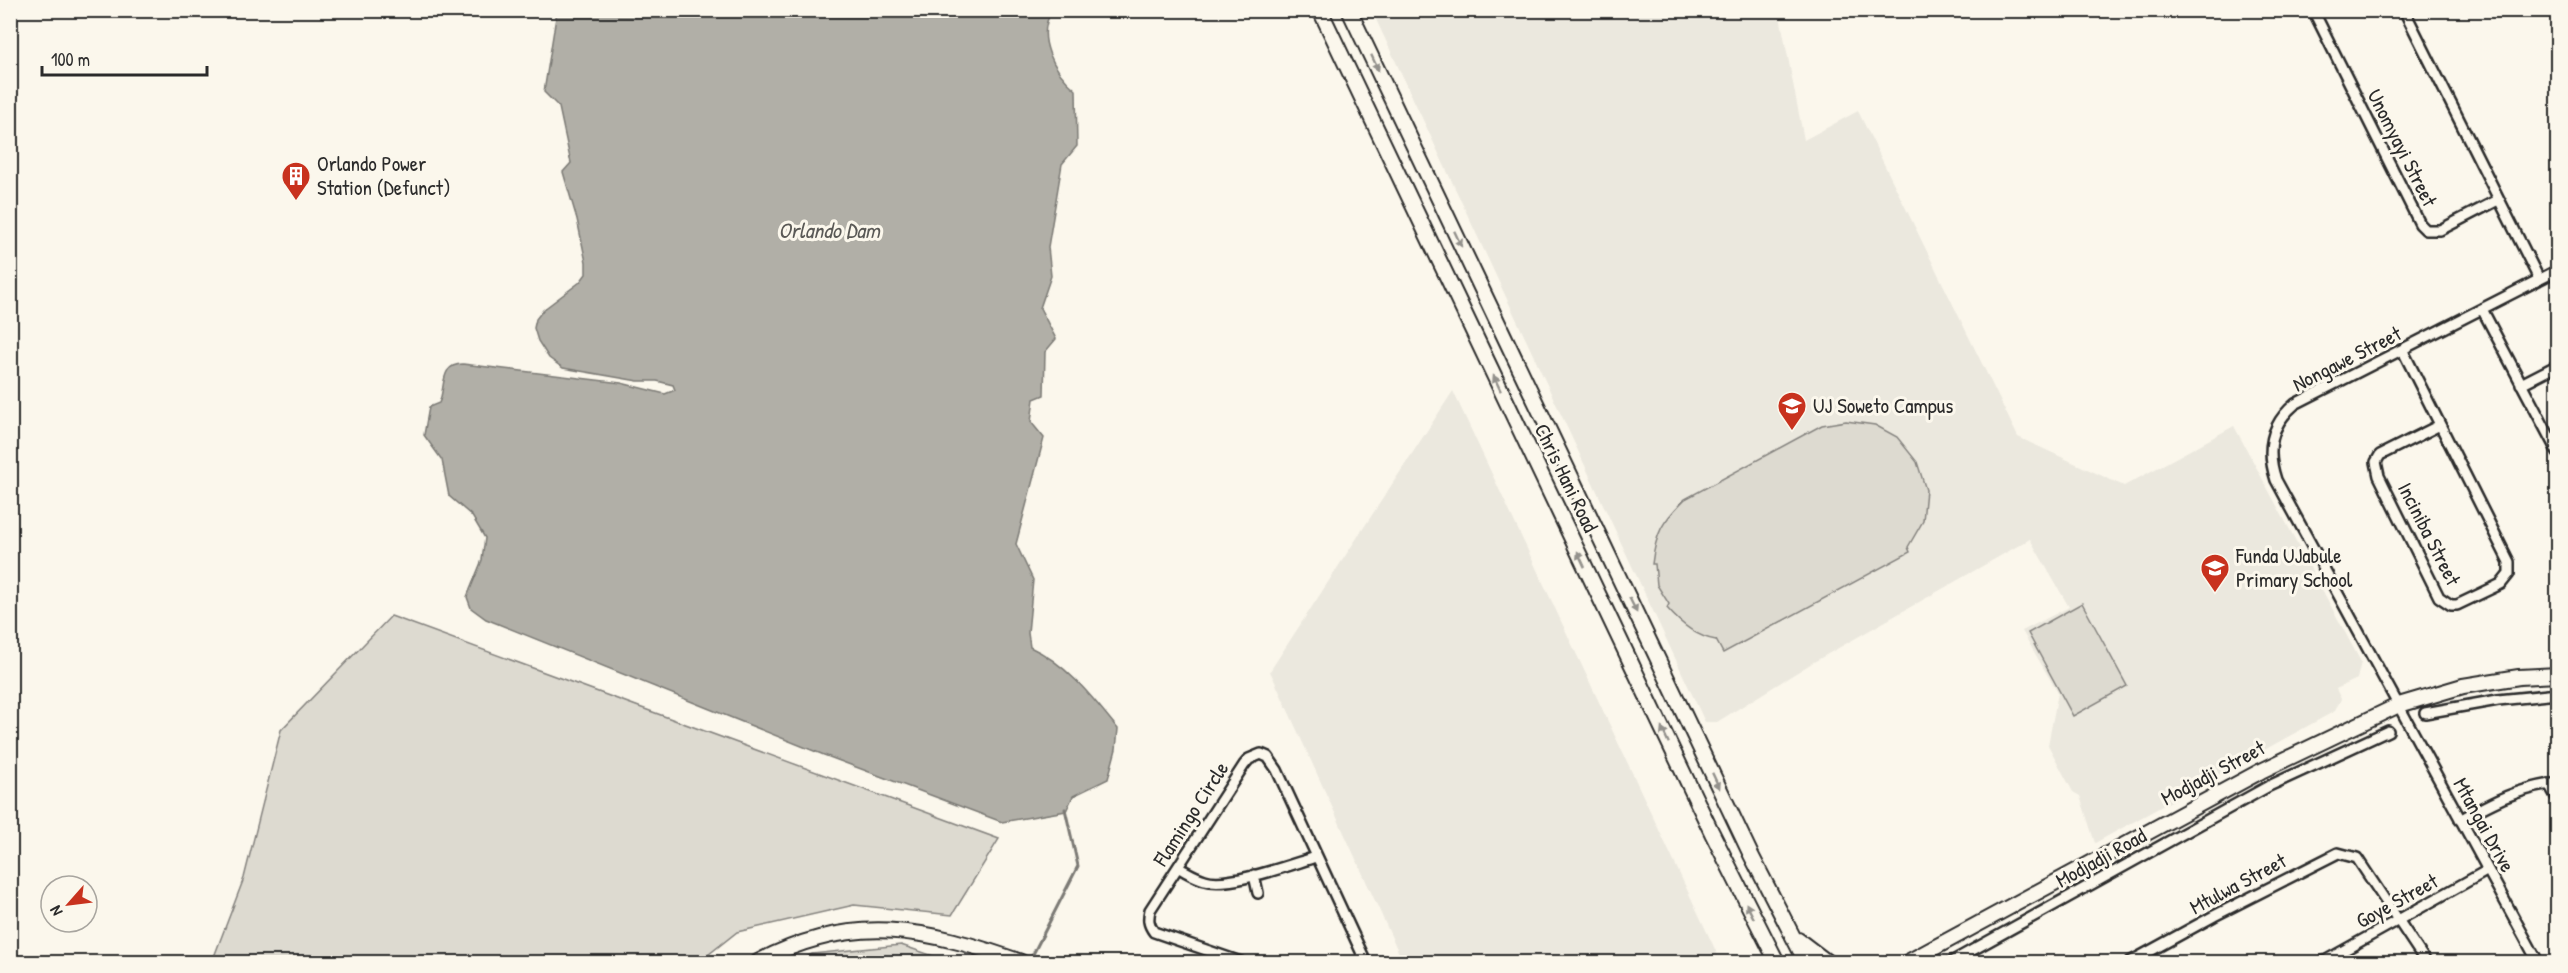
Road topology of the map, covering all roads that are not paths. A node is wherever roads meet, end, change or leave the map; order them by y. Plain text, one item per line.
1 (1320, 10) edge
2 (1349, 10) edge
3 (2313, 10) edge
4 (2404, 10) edge
5 (2498, 200) junction
6 (2558, 270) edge
7 (2539, 279) junction
8 (2481, 309) junction
9 (2403, 351) junction
10 (2558, 365) edge
11 (2521, 384) junction
12 (2440, 425) junction
13 (2558, 453) edge
14 (2558, 675) edge
15 (2496, 681) junction
16 (2558, 694) edge
17 (2498, 700) junction
18 (2399, 705) junction
19 (2425, 713) dead end
20 (2388, 731) dead end
21 (2261, 771) junction
22 (2553, 784) edge
23 (2269, 786) junction
24 (2558, 800) edge
25 (2460, 820) junction
26 (1316, 857) junction
27 (1179, 868) junction
28 (2488, 870) junction
29 (1254, 875) junction
30 (1258, 893) dead end
31 (2399, 921) junction
32 (1790, 933) junction
33 (1018, 961) edge
34 (758, 963) edge
35 (1241, 963) edge
36 (1366, 963) edge
37 (1777, 963) edge
38 (1806, 963) edge
39 (1827, 963) edge
40 (1908, 963) edge
41 (1951, 963) edge
42 (2130, 963) edge
43 (2323, 963) edge
44 (2426, 963) edge
45 (2538, 963) edge

37 -> 1 main road, Chris Hani Road
2 -> 32 main road, Chris Hani Road
3 - 5 street, Unomyayi Street
4 - 5 street
5 - 7 street
6 - 7 street, Nongawe Street
7 - 8 street, Nongawe Street
8 - 9 street, Nongawe Street
8 - 11 street
9 - 12 street, Inciniba Street
9 - 18 street, Nongawe Street
10 - 11 street
11 - 13 street
12 - 12 street, Inciniba Street
14 - 15 main road, Modjadji Street
15 - 17 street
15 - 18 main road, Modjadji Street
16 - 17 street
17 - 19 street
18 - 21 main road, Modjadji Street
18 - 25 street, Mtangai Drive
20 - 23 street, Modjadji Road
21 - 23 street
21 - 40 main road, Modjadji Street
22 - 24 street
22 - 25 street
23 - 41 street, Modjadji Road
25 - 28 street, Mtangai Drive
26 - 27 street, Flamingo Circle
26 - 29 street
26 - 36 street, Flamingo Circle
27 - 29 street
27 - 35 street, Flamingo Circle
28 - 31 street, Goye Street
28 - 45 street, Mtangai Drive
29 - 30 street
31 - 42 street, Mtulwa Street
31 - 43 street, Goye Street
31 - 44 street
32 - 38 main road, Chris Hani Road
32 - 39 main road
33 - 34 main road

